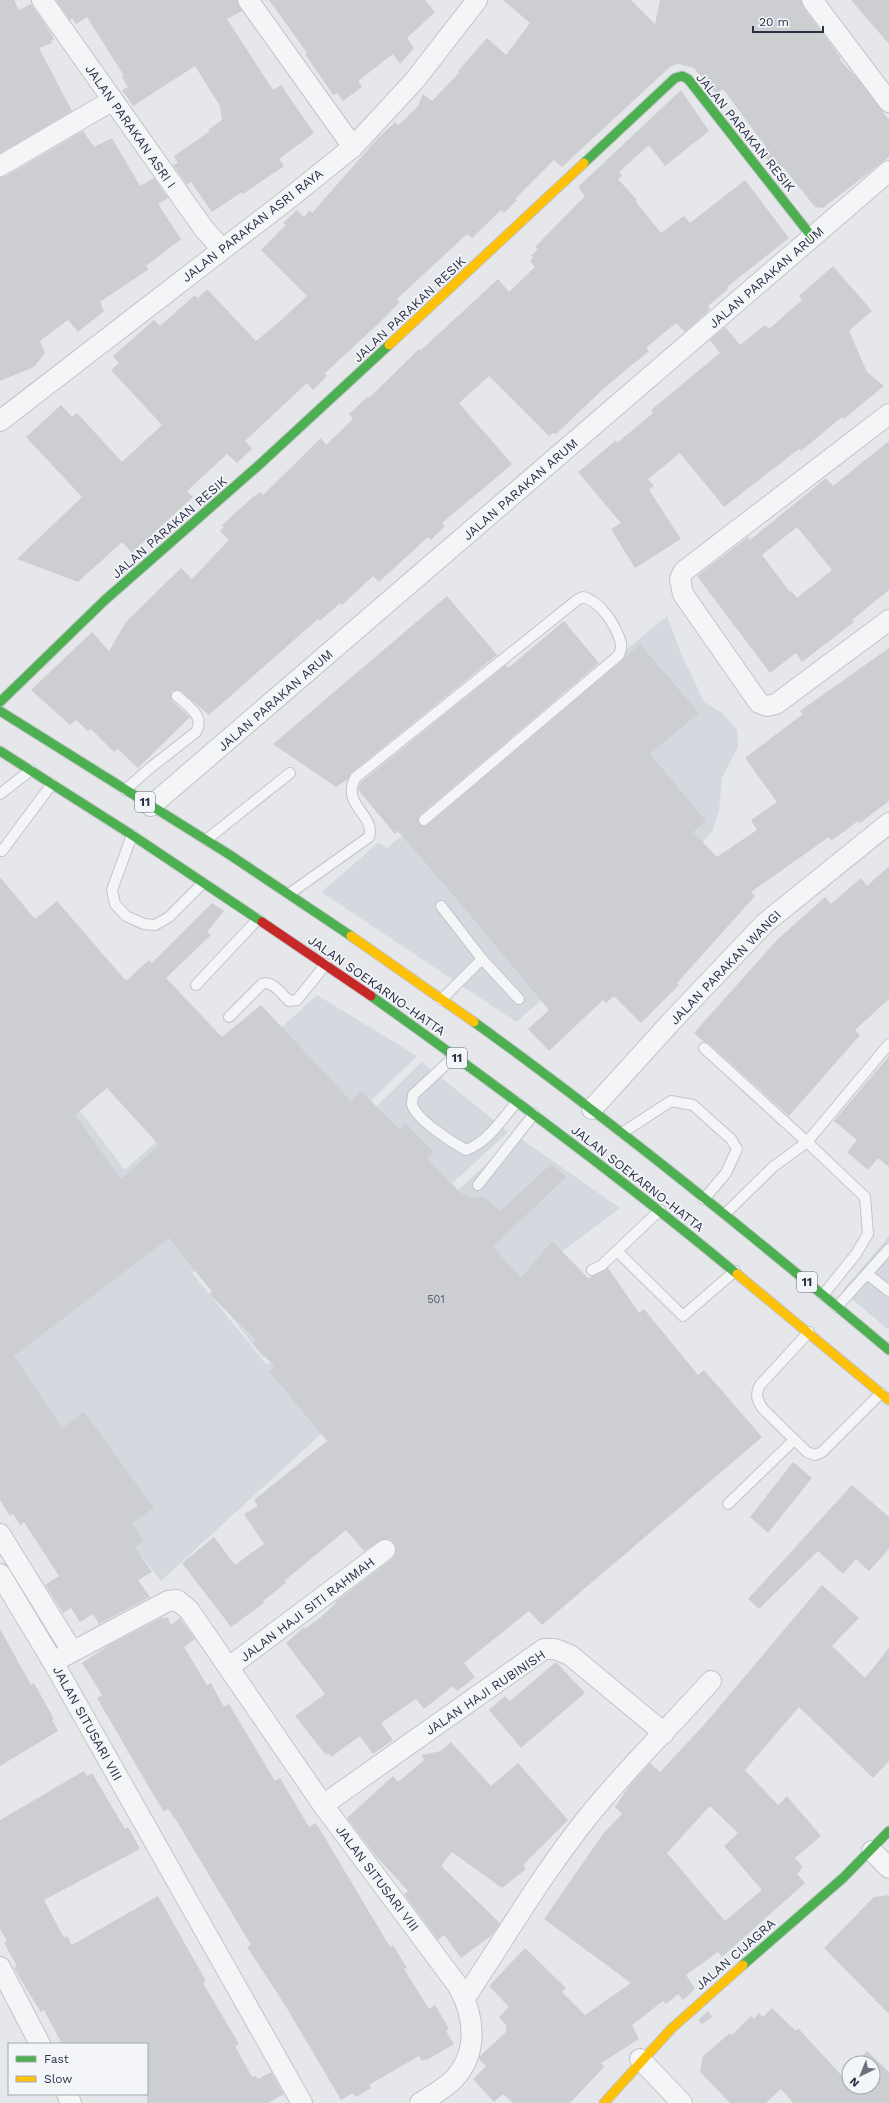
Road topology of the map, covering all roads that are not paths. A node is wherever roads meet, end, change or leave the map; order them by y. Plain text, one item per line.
1 (42, 0) edge
2 (248, 0) edge
3 (812, 0) edge
4 (469, 3) edge
5 (112, 100) junction
6 (889, 102) edge
7 (352, 147) junction
8 (0, 166) edge
9 (889, 171) edge
10 (812, 237) junction
11 (222, 249) junction
12 (889, 414) edge
13 (0, 421) edge
14 (889, 620) edge
15 (177, 696) dead end
16 (0, 702) edge
17 (0, 711) edge
18 (0, 751) edge
19 (31, 770) junction
20 (290, 773) dead end
21 (52, 784) junction
22 (125, 790) junction
23 (0, 794) edge
24 (151, 806) junction
25 (424, 820) dead end
26 (889, 823) edge
27 (132, 835) junction
28 (206, 840) junction
29 (2, 851) dead end
30 (203, 883) junction
31 (289, 894) junction
32 (441, 906) dead end
33 (258, 919) junction
34 (482, 959) junction
35 (326, 964) junction
36 (196, 985) dead end
37 (519, 999) dead end
38 (441, 1000) junction
39 (230, 1017) dead end
40 (889, 1044) edge
41 (704, 1048) dead end
42 (455, 1056) junction
43 (517, 1102) junction
44 (592, 1110) junction
45 (534, 1114) junction
46 (622, 1133) junction
47 (807, 1142) junction
48 (478, 1185) dead end
49 (704, 1199) junction
50 (660, 1210) junction
51 (725, 1214) junction
52 (889, 1249) edge
53 (617, 1251) junction
54 (592, 1270) dead end
55 (735, 1271) junction
56 (867, 1274) junction
57 (889, 1291) edge
58 (823, 1295) junction
59 (837, 1307) junction
60 (809, 1332) junction
61 (889, 1350) edge
62 (881, 1393) junction
63 (889, 1400) edge
64 (794, 1440) junction
65 (728, 1504) dead end
66 (0, 1534) edge
67 (385, 1550) dead end
68 (0, 1574) edge
69 (72, 1651) junction
70 (53, 1662) junction
71 (229, 1667) junction
72 (711, 1681) dead end
73 (664, 1733) junction
74 (323, 1805) junction
75 (889, 1832) edge
76 (872, 1851) junction
77 (889, 1868) edge
78 (0, 1967) edge
79 (465, 1998) junction
80 (39, 2043) edge
81 (640, 2059) junction
82 (302, 2103) edge
83 (420, 2103) edge
84 (604, 2103) edge
85 (682, 2103) edge

1 - 5 street, JALAN PARAKAN ASRI I
2 - 7 street
3 - 6 street
4 - 7 street, JALAN PARAKAN ASRI RAYA
5 - 8 street
5 - 11 street, JALAN PARAKAN ASRI I
7 - 11 street, JALAN PARAKAN ASRI RAYA
9 - 10 street, JALAN PARAKAN ARUM
10 - 16 main road, JALAN PARAKAN RESIK
10 - 24 street, JALAN PARAKAN ARUM
11 - 13 street, JALAN PARAKAN ASRI RAYA
12 - 14 street
15 - 22 lane
17 - 22 main road, JALAN SOEKARNO-HATTA / 11
18 - 19 main road, JALAN SOEKARNO-HATTA / 11
19 - 21 main road, JALAN SOEKARNO-HATTA / 11
19 - 23 lane
20 - 28 lane
21 - 27 main road, JALAN SOEKARNO-HATTA / 11
21 - 29 lane
22 - 24 main road, JALAN SOEKARNO-HATTA / 11
24 - 28 main road, JALAN SOEKARNO-HATTA / 11
25 - 31 lane
26 - 44 street, JALAN PARAKAN WANGI
27 - 30 main road, JALAN SOEKARNO-HATTA / 11
27 - 30 lane
28 - 31 main road, JALAN SOEKARNO-HATTA / 11
30 - 33 main road, JALAN SOEKARNO-HATTA / 11
31 - 38 main road, JALAN SOEKARNO-HATTA / 11
32 - 34 lane
33 - 35 main road, JALAN SOEKARNO-HATTA / 11
33 - 36 lane
34 - 37 lane
34 - 38 lane
35 - 39 lane
35 - 42 main road, JALAN SOEKARNO-HATTA / 11
38 - 44 main road, JALAN SOEKARNO-HATTA / 11
40 - 47 lane
41 - 47 lane
42 - 43 main road, JALAN SOEKARNO-HATTA / 11
42 - 43 lane
43 - 45 main road, JALAN SOEKARNO-HATTA / 11
44 - 46 main road, JALAN SOEKARNO-HATTA / 11
45 - 48 lane
45 - 50 main road, JALAN SOEKARNO-HATTA / 11
46 - 49 main road, JALAN SOEKARNO-HATTA / 11
46 - 49 lane
47 - 51 lane
47 - 58 lane
49 - 51 main road, JALAN SOEKARNO-HATTA / 11
50 - 53 lane
50 - 55 main road, JALAN SOEKARNO-HATTA / 11
51 - 58 main road, JALAN SOEKARNO-HATTA / 11
52 - 56 lane
53 - 54 lane
53 - 55 lane
55 - 60 main road, JALAN SOEKARNO-HATTA / 11
56 - 57 lane
56 - 59 lane
58 - 59 main road, JALAN SOEKARNO-HATTA / 11
59 - 61 main road, JALAN SOEKARNO-HATTA / 11
60 - 62 main road, JALAN SOEKARNO-HATTA / 11
60 - 64 lane
62 - 63 main road, JALAN SOEKARNO-HATTA / 11
62 - 64 lane
64 - 65 lane
66 - 69 street
67 - 71 street, JALAN HAJI SITI RAHMAH
68 - 70 street
69 - 70 street, JALAN SITUSARI VIII
69 - 71 street, JALAN SITUSARI VIII
70 - 82 street, JALAN SITUSARI VIII
71 - 74 street, JALAN SITUSARI VIII
72 - 73 street
73 - 74 street, JALAN HAJI RUBINISH
73 - 79 street
74 - 79 street, JALAN SITUSARI VIII
75 - 76 main road, JALAN CIJAGRA
76 - 77 street
76 - 81 main road, JALAN CIJAGRA
78 - 80 street
79 - 83 street, JALAN SITUSARI VIII
81 - 84 main road, JALAN CIJAGRA
81 - 85 street

